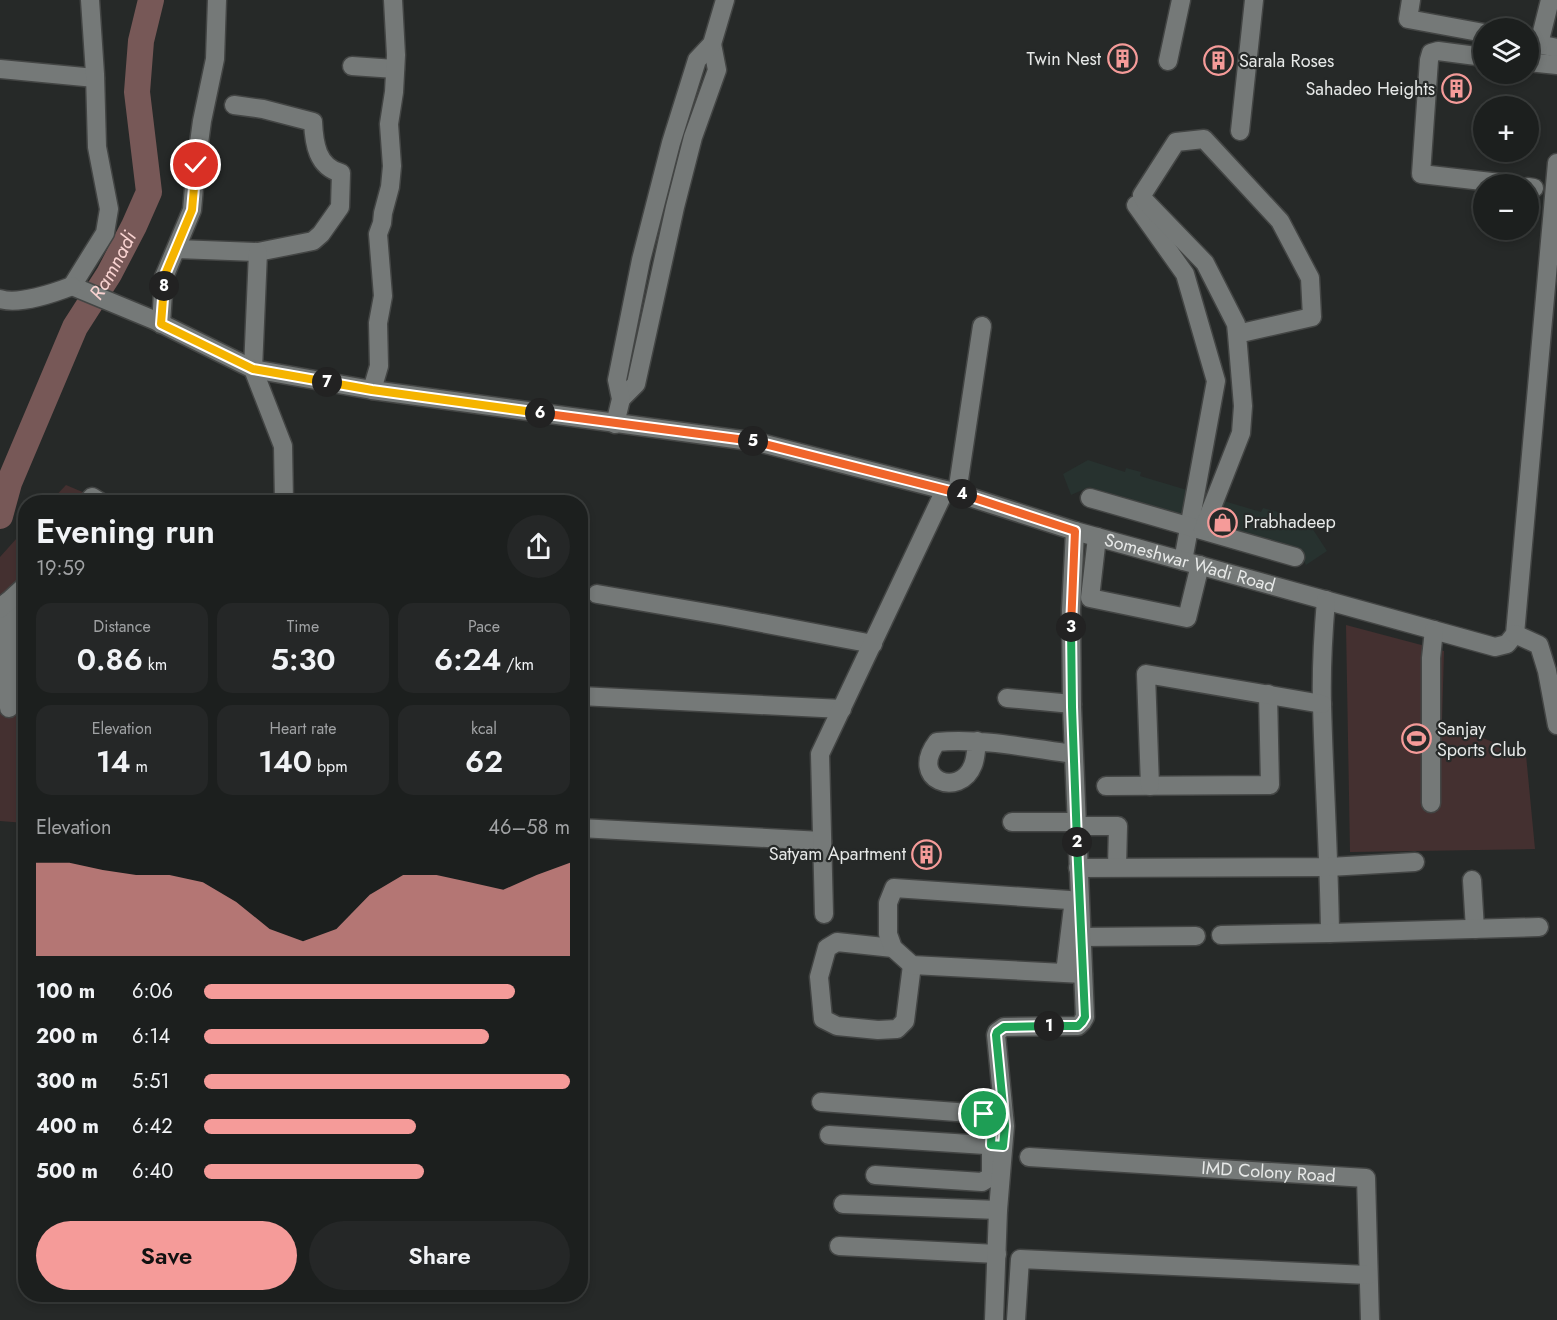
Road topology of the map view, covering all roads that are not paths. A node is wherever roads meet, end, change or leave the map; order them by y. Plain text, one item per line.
1 (90, 0) edge
2 (217, 0) edge
3 (393, 0) edge
4 (725, 0) edge
5 (1181, 0) edge
6 (1254, 0) edge
7 (1411, 0) edge
8 (1550, 0) edge
9 (1473, 31) edge
10 (1542, 45) edge
11 (1473, 56) edge
12 (1168, 61) dead end
13 (1539, 63) edge
14 (1557, 65) edge
15 (352, 66) dead end
16 (0, 69) edge
17 (394, 69) junction
18 (95, 78) junction
19 (234, 105) dead end
20 (1240, 131) dead end
21 (1557, 163) edge
22 (1473, 180) edge
23 (1136, 205) dead end
24 (177, 249) junction
25 (258, 252) junction
26 (72, 286) junction
27 (0, 298) edge
28 (157, 322) junction
29 (982, 326) dead end
30 (1237, 334) junction
31 (253, 369) junction
32 (372, 390) junction
33 (615, 424) junction
34 (951, 491) junction
35 (284, 495) edge
36 (1090, 498) dead end
37 (1196, 528) junction
38 (1075, 531) junction
39 (1097, 537) junction
40 (1295, 557) dead end
41 (1191, 563) junction
42 (18, 593) edge
43 (597, 594) dead end
44 (1326, 600) junction
45 (4, 606) edge
46 (1434, 630) junction
47 (1515, 634) junction
48 (873, 644) junction
49 (1268, 694) junction
50 (588, 696) edge
51 (1006, 698) dead end
52 (1072, 704) junction
53 (1322, 704) junction
54 (9, 708) dead end
55 (842, 709) junction
56 (1556, 713) edge
57 (1557, 725) edge
58 (977, 741) dead end
59 (1073, 754) junction
60 (1106, 786) dead end
61 (1150, 786) junction
62 (1431, 803) dead end
63 (1012, 822) dead end
64 (1076, 824) junction
65 (588, 828) edge
66 (822, 841) junction
67 (1415, 862) dead end
68 (1078, 867) junction
69 (1117, 867) junction
70 (1329, 867) junction
71 (1472, 880) dead end
72 (824, 914) dead end
73 (1539, 927) dead end
74 (1475, 929) junction
75 (1330, 933) junction
76 (1221, 935) dead end
77 (1196, 936) dead end
78 (1081, 937) junction
79 (893, 948) junction
80 (912, 965) junction
81 (1074, 974) junction
82 (821, 1102) dead end
83 (829, 1135) dead end
84 (997, 1146) junction
85 (1029, 1157) dead end
86 (875, 1175) dead end
87 (843, 1204) dead end
88 (998, 1210) junction
89 (840, 1246) dead end
90 (998, 1254) junction
91 (1368, 1275) junction
92 (994, 1320) edge
93 (1016, 1320) edge
94 (1370, 1320) edge

1 - 18 street
2 - 24 street
3 - 17 street
4 - 33 street
5 - 12 street
6 - 20 street
7 - 9 street
8 - 10 street
11 - 22 street
13 - 14 street
15 - 17 street
16 - 18 street
17 - 32 street
18 - 26 street
19 - 25 street
21 - 47 street
23 - 37 street
24 - 25 street
24 - 28 street
25 - 31 street
26 - 27 street
26 - 28 street, Someshwar Wadi Road
28 - 31 street, Someshwar Wadi Road
29 - 34 street
30 - 30 street
30 - 37 street
31 - 32 street, Someshwar Wadi Road
31 - 35 street
32 - 33 street, Someshwar Wadi Road
33 - 34 street, Someshwar Wadi Road
34 - 38 street, Someshwar Wadi Road
34 - 48 street
36 - 37 street
37 - 40 street
37 - 41 street
38 - 39 street, Someshwar Wadi Road
38 - 52 street
39 - 41 street, Someshwar Wadi Road
39 - 41 street
41 - 44 street, Someshwar Wadi Road
42 - 45 street
43 - 48 street
44 - 46 street, Someshwar Wadi Road
44 - 53 street
45 - 54 street
46 - 47 street, Someshwar Wadi Road
46 - 62 street
47 - 56 street
48 - 55 street
49 - 53 street
49 - 61 street
49 - 61 street
50 - 55 street
51 - 52 street
52 - 59 street
53 - 70 street
55 - 66 street
56 - 57 street
58 - 59 street
59 - 64 street
60 - 61 street
63 - 64 street
64 - 68 street
64 - 69 street
65 - 66 street
66 - 72 street
67 - 70 street
68 - 69 street
68 - 78 street
69 - 70 street
70 - 75 street
71 - 74 street
73 - 74 street
74 - 75 street
75 - 76 street
77 - 78 street
78 - 81 street
79 - 80 street
79 - 80 street
79 - 81 street
80 - 81 street
81 - 84 street
82 - 84 street
83 - 84 street
84 - 86 street
84 - 88 street
85 - 91 street, IMD Colony Road
87 - 88 street
88 - 90 street
89 - 90 street
90 - 92 street
91 - 93 street
91 - 94 street, IMD Colony Road

